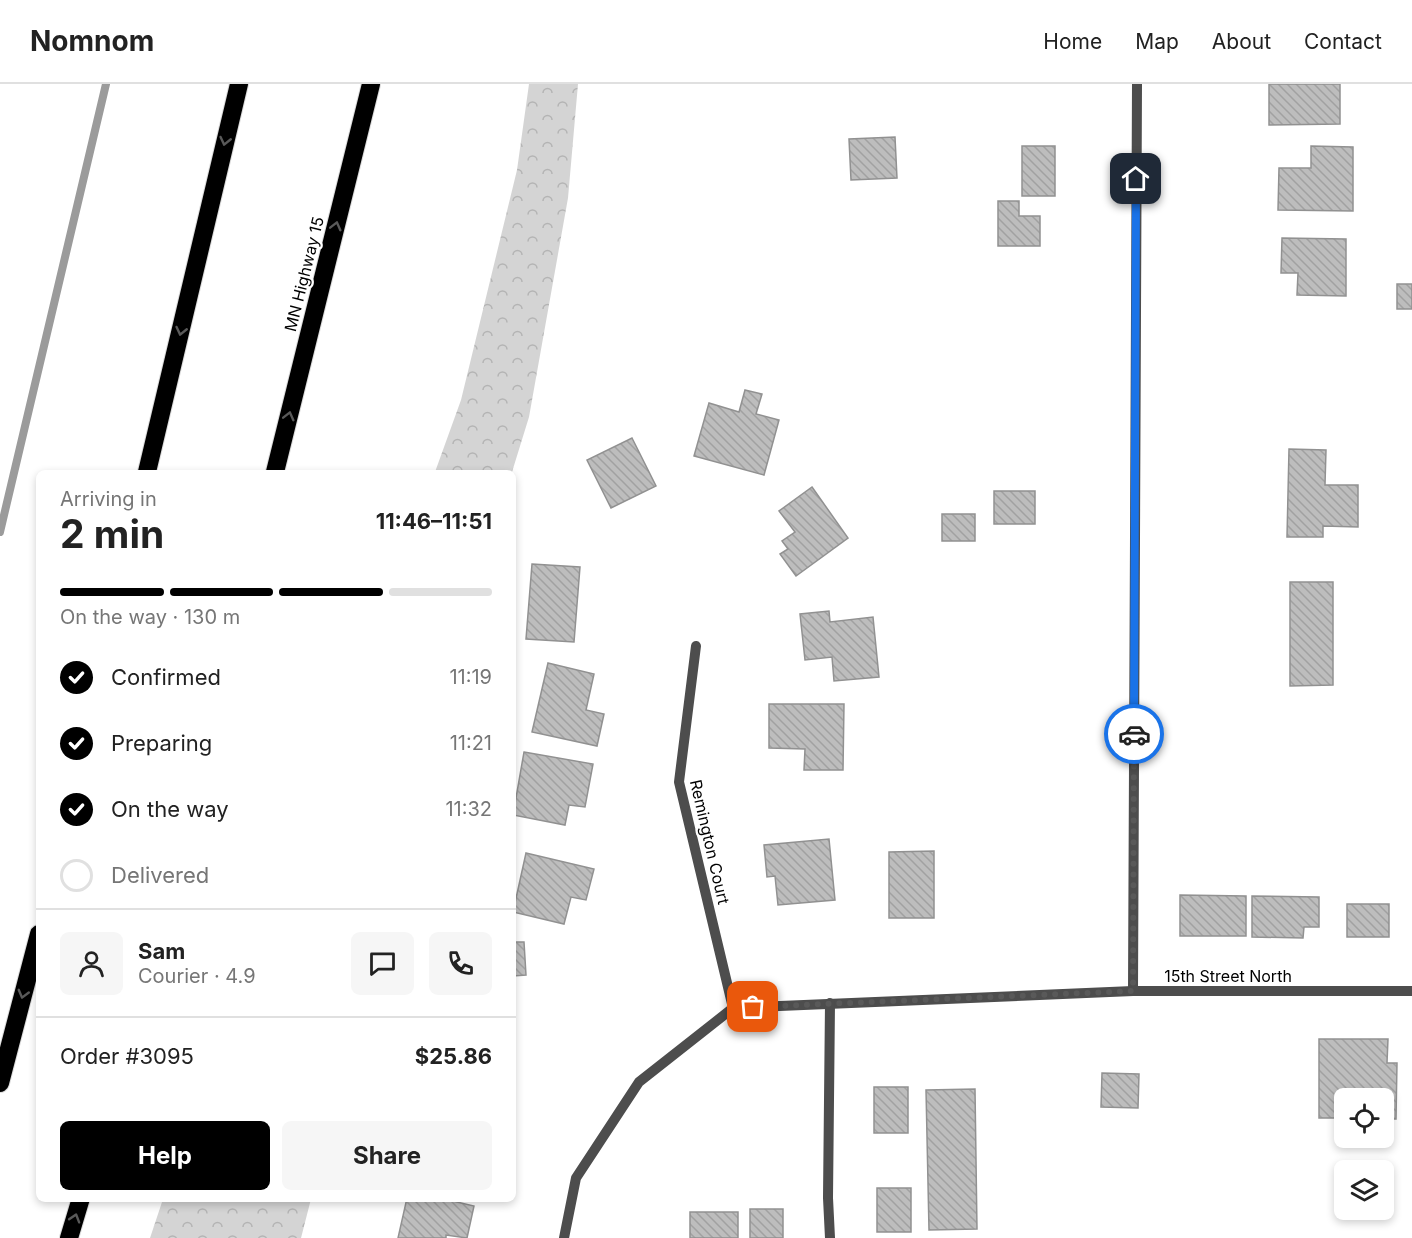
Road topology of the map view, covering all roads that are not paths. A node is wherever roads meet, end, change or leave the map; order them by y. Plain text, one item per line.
1 (239, 84) edge
2 (371, 84) edge
3 (1137, 84) edge
4 (147, 470) edge
5 (275, 470) edge
6 (696, 646) dead end
7 (36, 945) edge
8 (1133, 991) junction
9 (1412, 991) edge
10 (831, 1003) junction
11 (733, 1008) junction
12 (0, 1083) edge
13 (80, 1202) edge
14 (69, 1238) edge
15 (564, 1238) edge
16 (830, 1238) edge

1 -> 4 highway
5 -> 2 highway, MN Highway 15
3 - 8 street
6 - 11 street, Remington Court
7 -> 12 highway
8 - 9 street, 15th Street North
8 - 10 street, 15th Street North
10 - 11 street, 15th Street North
10 - 16 street
11 - 15 street
14 -> 13 highway

